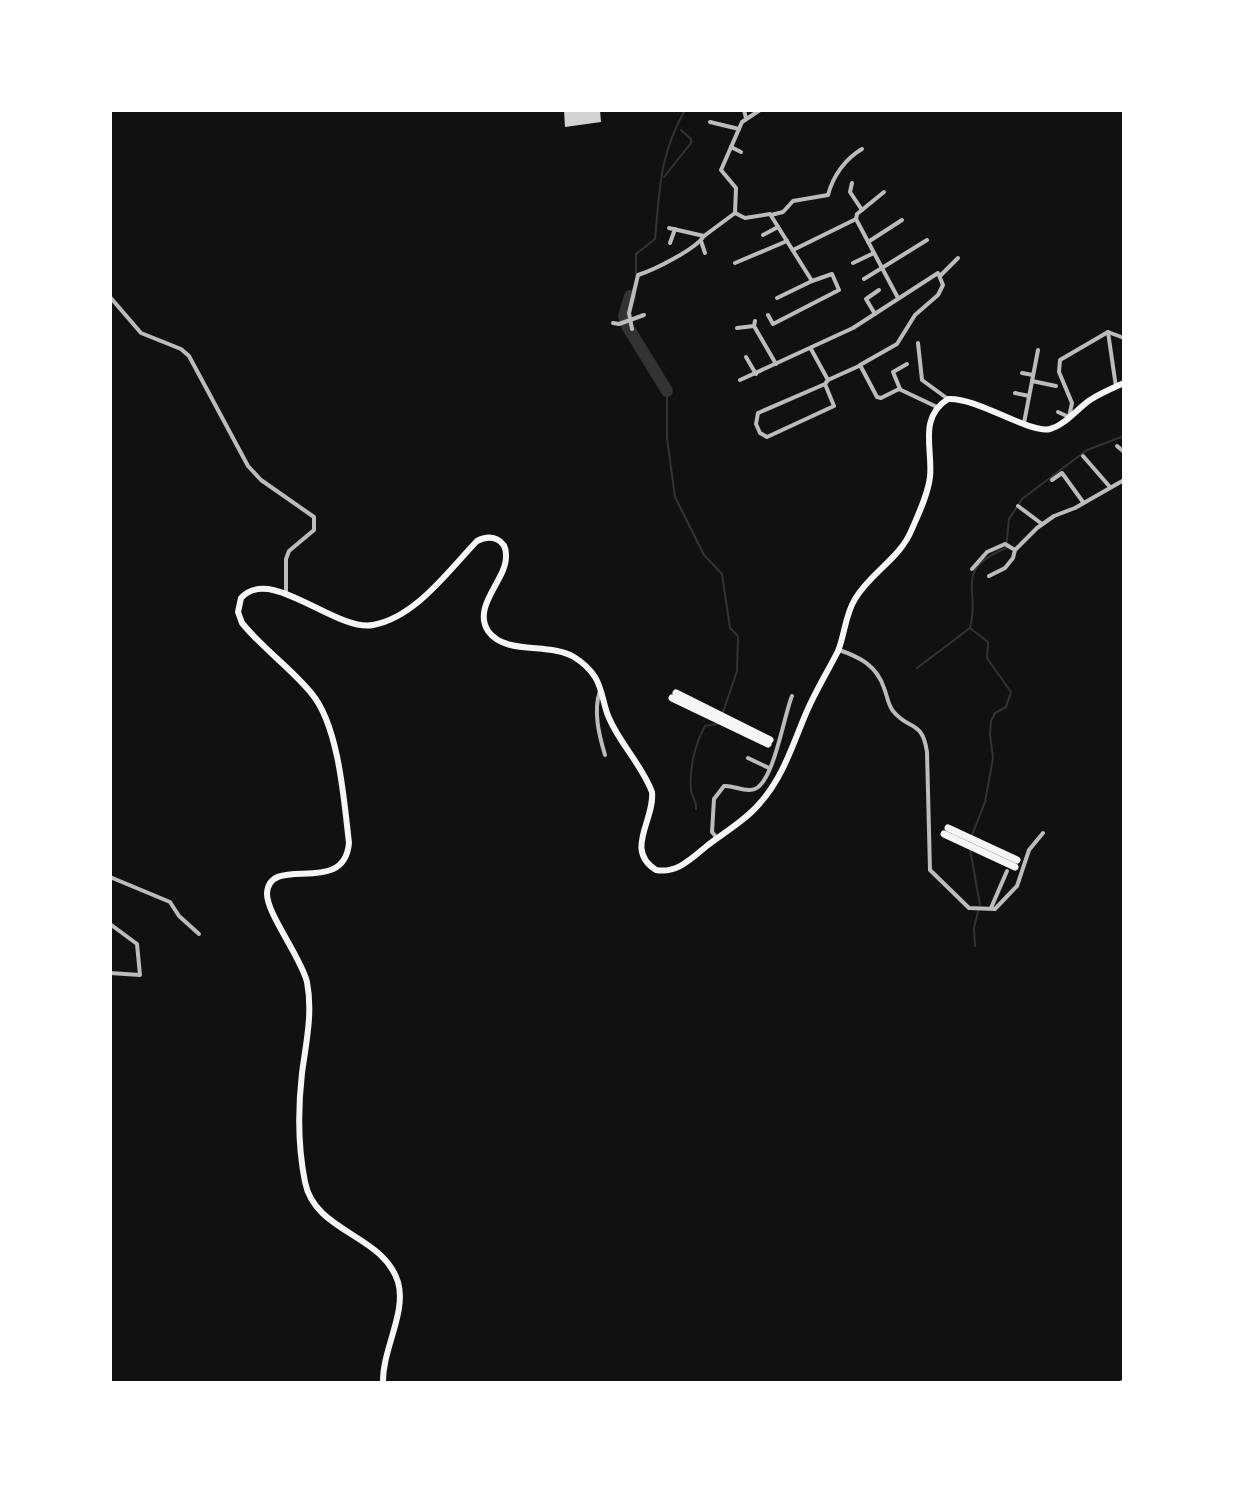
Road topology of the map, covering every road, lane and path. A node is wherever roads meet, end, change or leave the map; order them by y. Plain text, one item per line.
1 (744, 110) edge
2 (760, 110) edge
3 (746, 118) junction
4 (710, 122) dead end
5 (739, 129) junction
6 (731, 147) junction
7 (862, 149) dead end
8 (741, 152) dead end
9 (852, 183) dead end
10 (884, 192) dead end
11 (862, 210) junction
12 (735, 213) junction
13 (771, 215) junction
14 (856, 219) junction
15 (902, 220) dead end
16 (778, 227) junction
17 (763, 235) dead end
18 (702, 239) junction
19 (927, 240) dead end
20 (787, 241) junction
21 (868, 242) junction
22 (670, 243) dead end
23 (793, 250) junction
24 (705, 253) dead end
25 (874, 253) junction
26 (958, 258) dead end
27 (735, 263) dead end
28 (853, 263) dead end
29 (883, 269) junction
30 (940, 276) junction
31 (864, 279) dead end
32 (812, 281) junction
33 (879, 290) dead end
34 (110, 297) edge
35 (777, 298) dead end
36 (898, 298) junction
37 (875, 314) junction
38 (644, 315) dead end
39 (768, 315) dead end
40 (626, 322) junction
41 (613, 323) dead end
42 (737, 328) dead end
43 (632, 329) dead end
44 (1108, 332) junction
45 (1124, 338) edge
46 (918, 343) dead end
47 (811, 349) junction
48 (1038, 350) dead end
49 (746, 357) dead end
50 (776, 364) junction
51 (907, 364) dead end
52 (860, 365) junction
53 (921, 372) junction
54 (914, 373) dead end
55 (1022, 373) dead end
56 (756, 374) junction
57 (1032, 378) junction
58 (740, 380) dead end
59 (826, 382) junction
60 (1124, 383) edge
61 (1056, 386) dead end
62 (1116, 387) junction
63 (900, 389) junction
64 (1015, 393) dead end
65 (1029, 396) junction
66 (948, 399) junction
67 (937, 407) junction
68 (1058, 412) dead end
69 (1069, 417) junction
70 (1024, 423) junction
71 (1117, 446) dead end
72 (1124, 452) edge
73 (1083, 456) dead end
74 (1052, 480) dead end
75 (1124, 480) edge
76 (1110, 487) junction
77 (1083, 502) junction
78 (1018, 506) dead end
79 (1042, 524) junction
80 (1015, 550) junction
81 (972, 569) dead end
82 (989, 576) dead end
83 (286, 595) junction
84 (839, 650) junction
85 (601, 689) junction
86 (674, 695) dead end
87 (792, 696) dead end
88 (767, 741) dead end
89 (605, 755) dead end
90 (748, 758) dead end
91 (769, 768) junction
92 (946, 831) dead end
93 (1043, 833) dead end
94 (717, 838) junction
95 (1013, 866) joint
96 (110, 877) edge
97 (988, 908) junction
98 (110, 924) edge
99 (199, 934) dead end
100 (110, 973) edge
101 (383, 1383) edge

1 - 3 street
2 - 3 street
3 - 5 street
4 - 5 street
5 - 6 street
6 - 8 street
6 - 12 street
7 - 13 street
9 - 11 street
10 - 11 street
11 - 14 street
12 - 13 street
12 - 18 street
13 - 16 street
14 - 21 street
14 - 23 street
15 - 21 street
16 - 17 street
16 - 20 street
18 - 22 street
18 - 24 street
18 - 40 street
19 - 29 street
20 - 23 street
20 - 27 street
21 - 25 street
23 - 32 street
25 - 28 street
25 - 29 street
26 - 30 street
29 - 31 street
29 - 36 street
30 - 36 street
30 - 52 street
32 - 35 street
32 - 39 street
33 - 37 street
34 - 83 street
36 - 37 street
37 - 47 street
38 - 40 street
40 - 41 street
40 - 43 street
42 - 50 street
44 - 45 street
44 - 62 street
44 - 69 street
46 - 53 street
47 - 50 street
47 - 59 street
48 - 57 street
49 - 56 street
50 - 56 street
51 - 63 street
52 - 59 street
52 - 63 street
53 - 54 street
53 - 66 street
55 - 57 street
56 - 58 street
57 - 61 street
57 - 65 street
59 - 59 street
60 - 62 main road
62 - 69 main road
63 - 67 street
64 - 65 street
65 - 70 street
66 - 67 main road
66 - 70 main road
67 - 84 main road
68 - 69 street
69 - 70 main road
71 - 72 street
73 - 76 street
74 - 77 street
75 - 76 street
76 - 77 street
77 - 79 street
78 - 79 street
79 - 80 street
80 - 81 street
80 - 82 street
83 - 85 main road
83 - 101 main road
84 - 94 main road
84 - 97 street
85 - 89 street
85 - 94 main road
86 - 88 highway
87 - 91 street
90 - 91 street
91 - 94 street
92 - 95 highway
93 - 97 street
95 - 97 street
96 - 99 street
98 - 100 street

